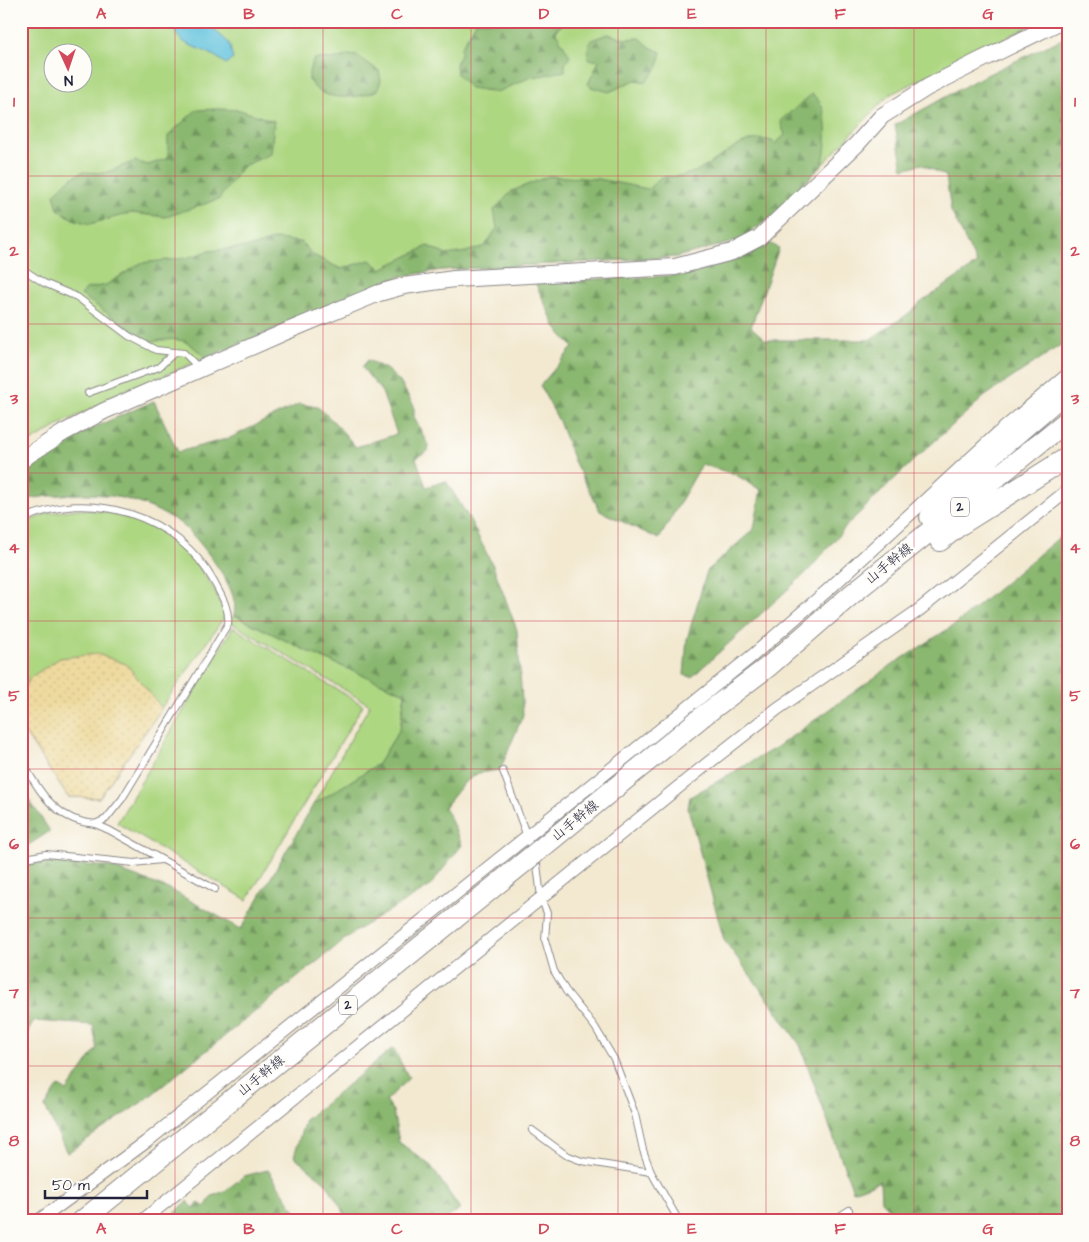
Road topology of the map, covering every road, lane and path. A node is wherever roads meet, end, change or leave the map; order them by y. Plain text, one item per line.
1 (1062, 21) edge
2 (21, 268) edge
3 (175, 352) junction
4 (200, 369) junction
5 (1068, 374) edge
6 (1068, 390) edge
7 (88, 393) dead end
8 (1068, 420) edge
9 (1068, 457) edge
10 (21, 461) edge
11 (1068, 490) edge
12 (21, 520) edge
13 (852, 594) junction
14 (768, 666) junction
15 (21, 760) edge
16 (503, 771) dead end
17 (95, 824) junction
18 (527, 836) junction
19 (21, 859) edge
20 (161, 860) junction
21 (216, 889) dead end
22 (541, 898) junction
23 (532, 1130) dead end
24 (174, 1146) junction
25 (651, 1172) junction
26 (112, 1197) junction
27 (849, 1210) dead end
28 (38, 1221) edge
29 (75, 1221) edge
30 (82, 1221) edge
31 (95, 1221) edge
32 (142, 1221) edge
33 (679, 1221) edge
34 (832, 1221) edge

1 - 4 street
2 - 3 lane
3 - 4 lane
3 - 7 lane
4 - 10 street
5 - 18 street
6 - 13 main road
8 - 13 main road, 山手幹線 / 2
9 - 14 main road
11 - 22 street
12 - 17 lane
13 - 14 main road, 山手幹線 / 2
14 - 24 main road, 山手幹線 / 2, bridge
15 - 17 lane
16 - 18 lane
17 - 20 lane
18 - 22 lane
18 - 28 street
19 - 20 lane
20 - 21 lane
22 - 25 lane
22 - 32 street
23 - 25 lane
24 - 26 main road, 山手幹線 / 2
24 - 31 main road
25 - 33 lane
26 - 29 main road
26 - 30 main road, 山手幹線 / 2
27 - 34 lane

